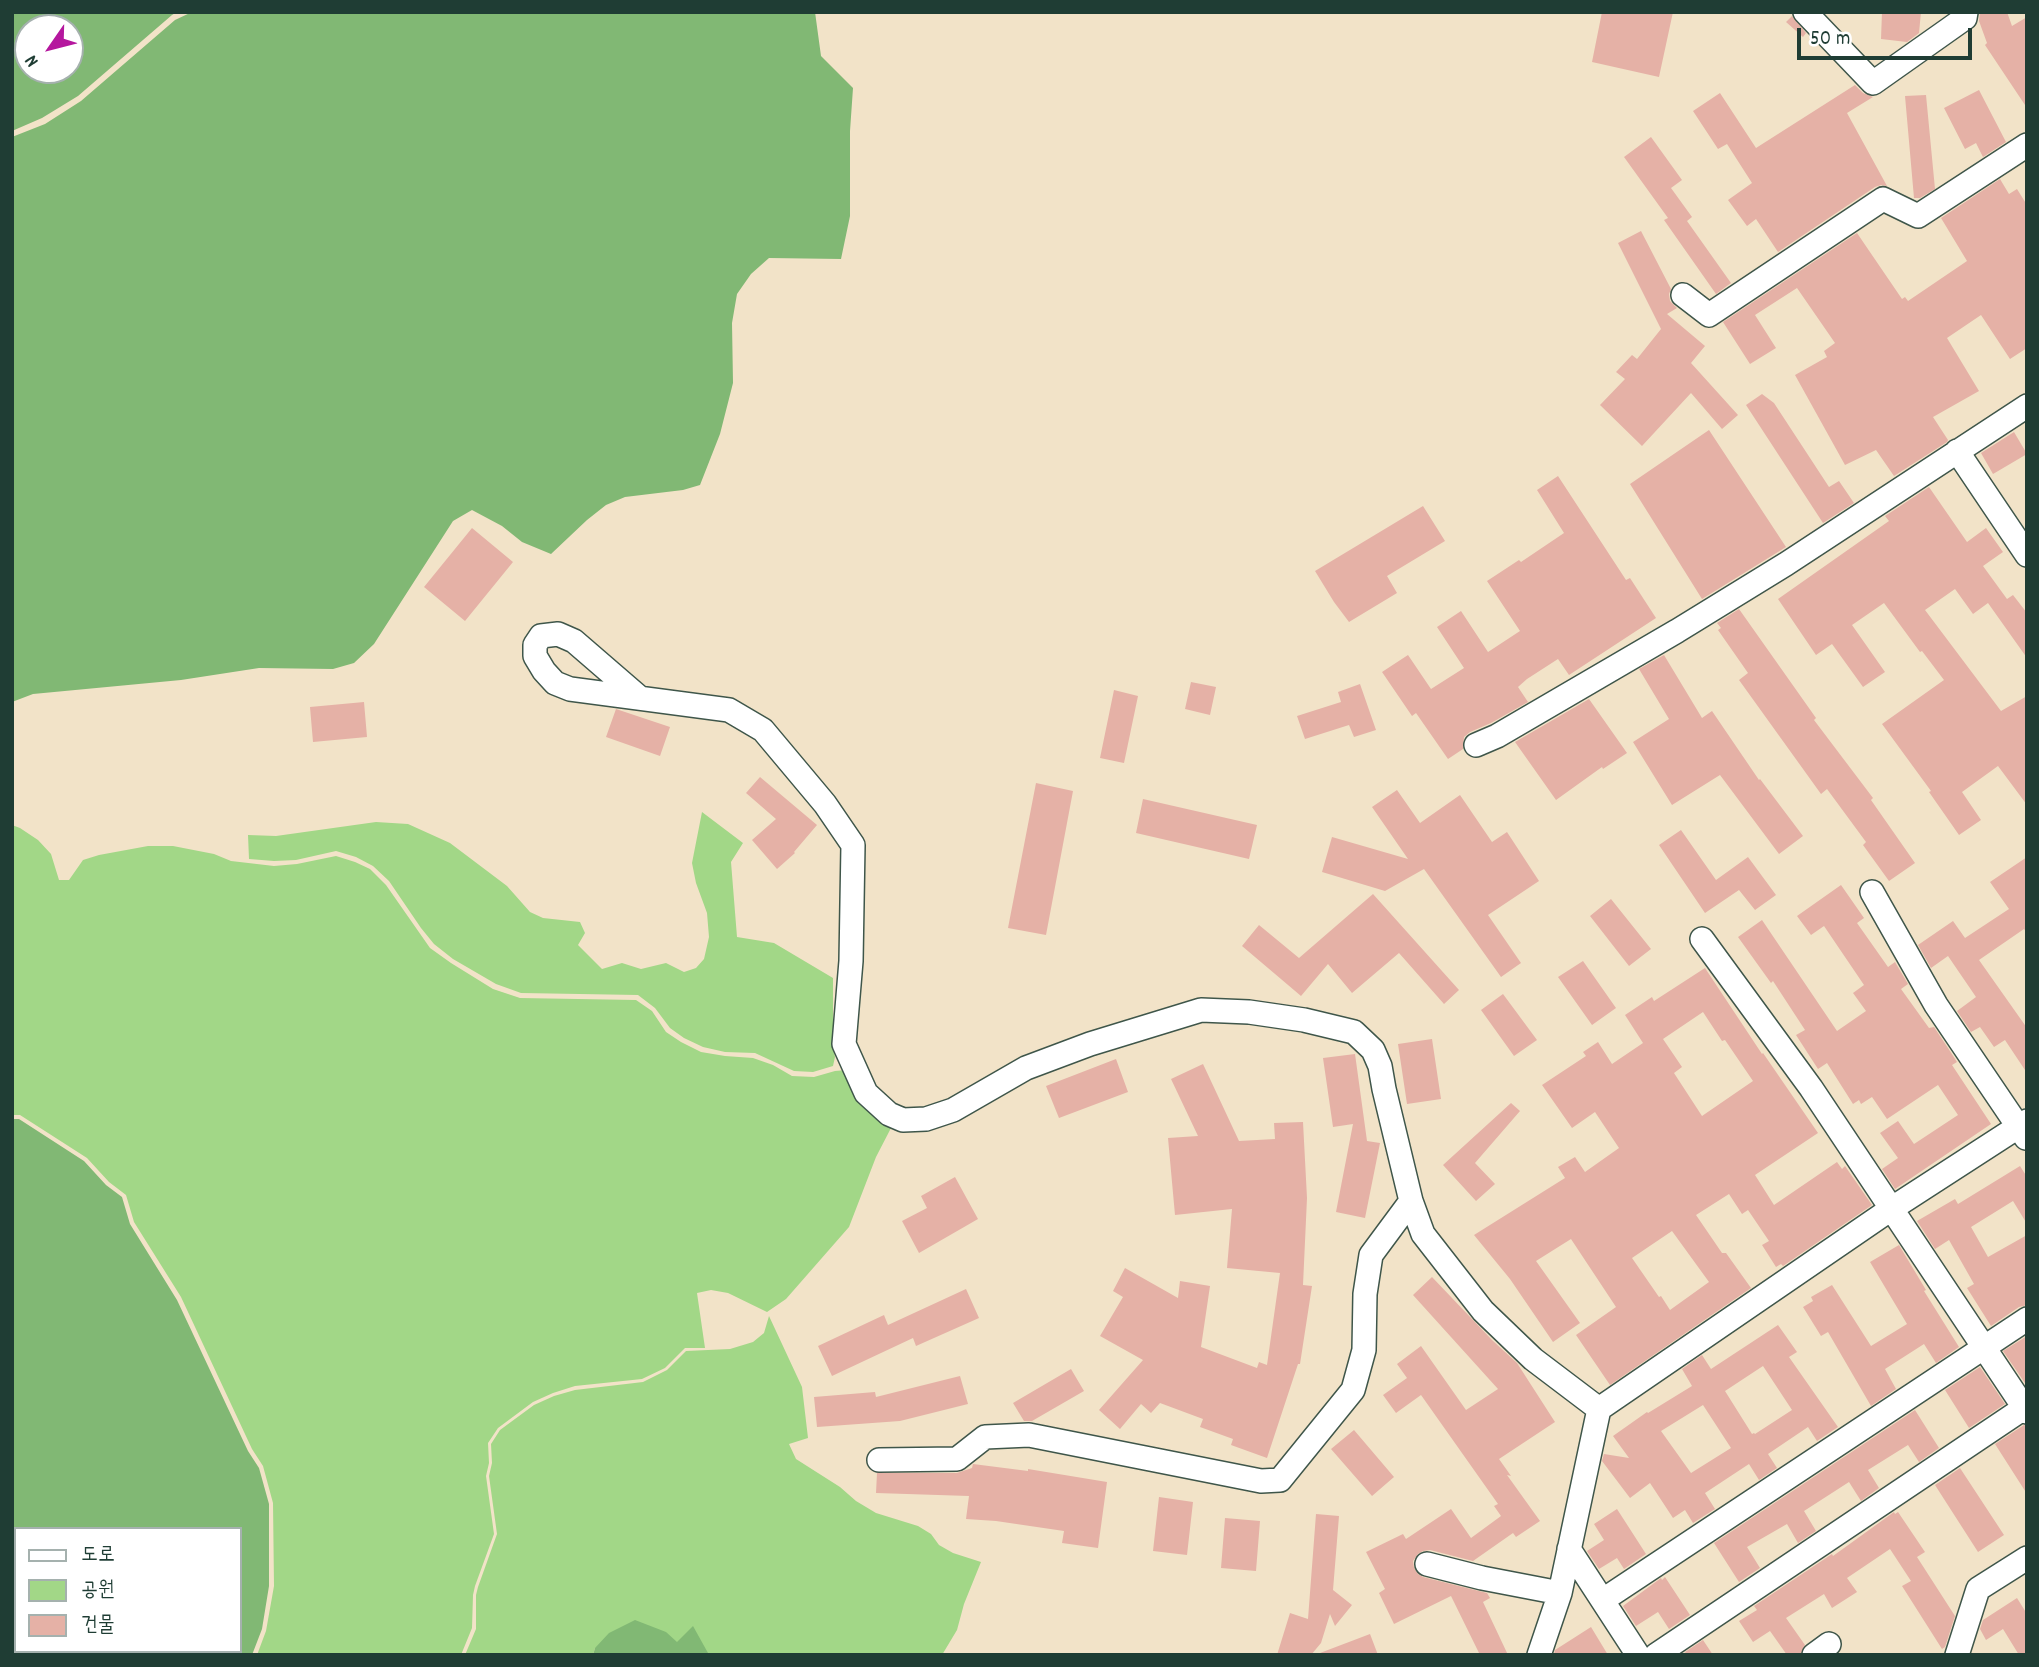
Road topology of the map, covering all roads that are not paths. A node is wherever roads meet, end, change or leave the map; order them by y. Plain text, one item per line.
1 (1805, 12) edge
2 (1966, 12) edge
3 (2027, 145) edge
4 (1683, 295) dead end
5 (2027, 406) edge
6 (1956, 451) junction
7 (2027, 555) edge
8 (640, 698) dead end
9 (1476, 745) dead end
10 (1872, 892) dead end
11 (1702, 939) dead end
12 (2024, 1128) edge
13 (1411, 1201) junction
14 (1891, 1209) junction
15 (2027, 1319) edge
16 (1984, 1348) junction
17 (1599, 1409) junction
18 (2026, 1409) edge
19 (879, 1460) dead end
20 (1569, 1549) junction
21 (2027, 1558) edge
22 (1427, 1564) dead end
23 (1560, 1593) junction
24 (1602, 1601) junction
25 (1539, 1655) edge
26 (1638, 1655) edge
27 (1656, 1655) edge
28 (1957, 1655) edge

1 - 2 street
3 - 4 street
5 - 6 street
6 - 7 street
6 - 9 street
8 - 13 street
10 - 12 street
11 - 14 street
12 - 14 street
13 - 17 street
13 - 19 street
14 - 16 street
14 - 17 street
15 - 16 street
16 - 18 street
16 - 24 street
17 - 20 street
18 - 27 street
20 - 23 street
20 - 24 street
21 - 28 street
22 - 23 street
23 - 25 street
24 - 26 street

